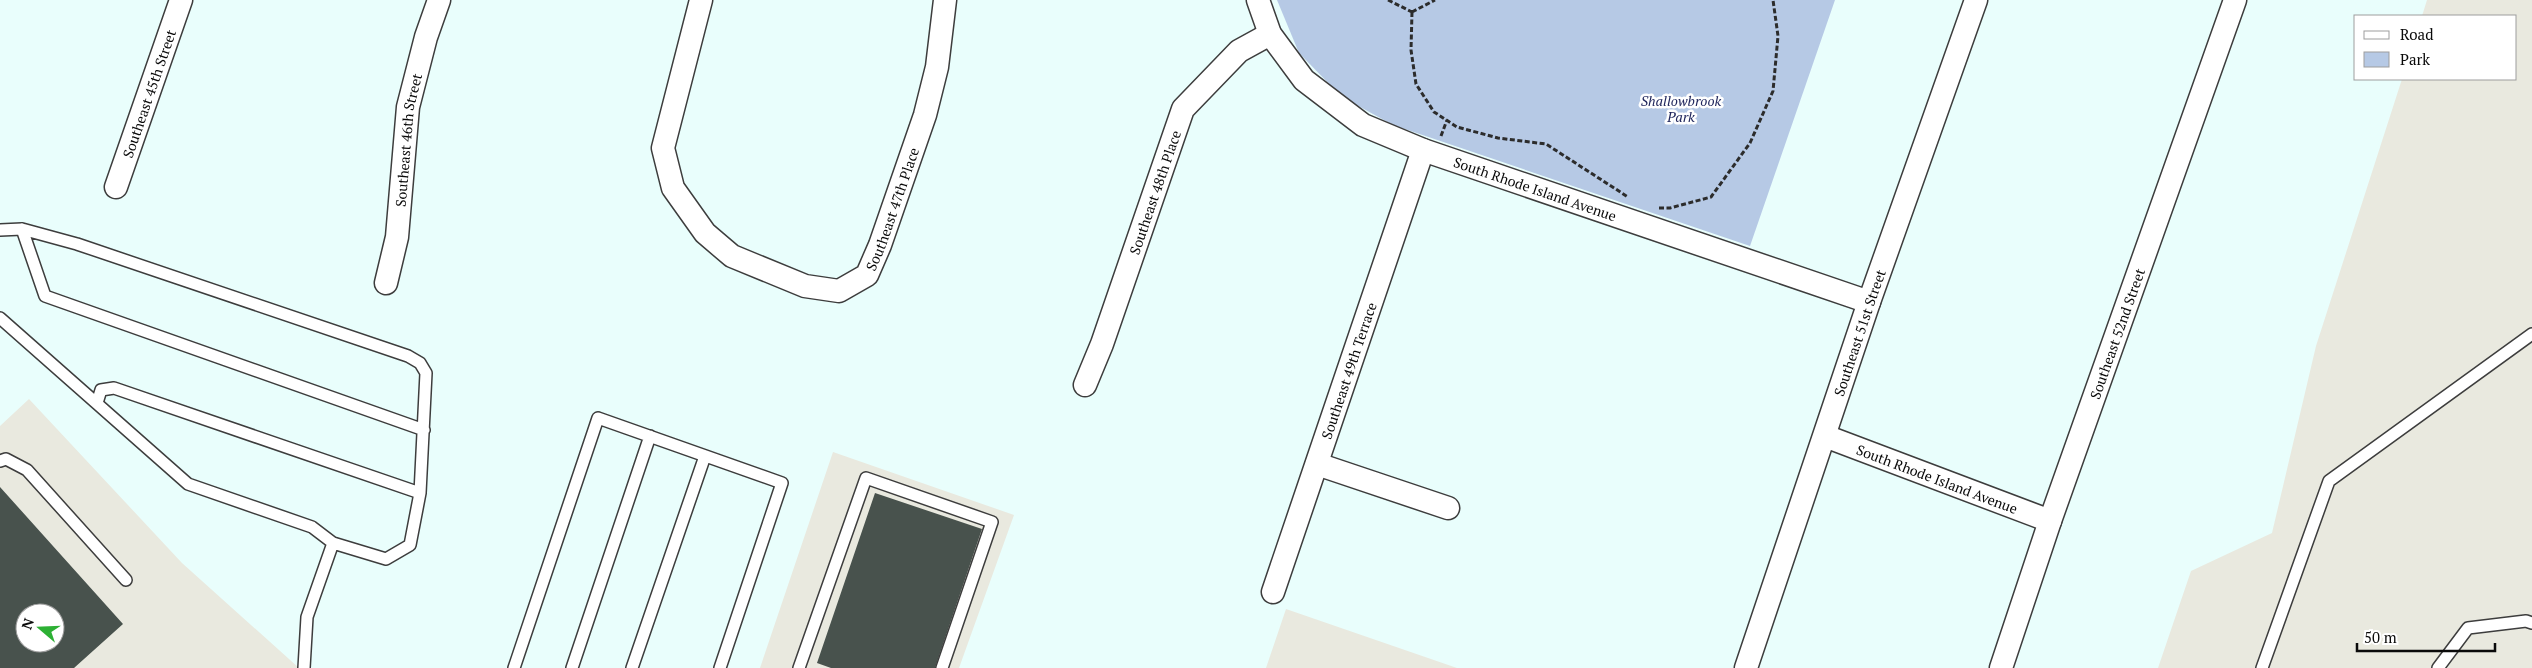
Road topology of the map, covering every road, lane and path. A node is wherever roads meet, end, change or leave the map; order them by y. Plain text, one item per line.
1 (181, 0) edge
2 (439, 0) edge
3 (701, 0) edge
4 (945, 0) edge
5 (1258, 0) edge
6 (1388, 0) edge
7 (1436, 0) edge
8 (1773, 0) edge
9 (1976, 0) edge
10 (2235, 0) edge
11 (1412, 12) junction
12 (1270, 34) junction
13 (1423, 150) junction
14 (116, 187) dead end
15 (1635, 202) dead end
16 (1656, 208) dead end
17 (22, 229) junction
18 (0, 230) edge
19 (386, 283) dead end
20 (1869, 302) junction
21 (0, 318) edge
22 (2532, 334) edge
23 (1085, 385) dead end
24 (97, 403) junction
25 (424, 430) junction
26 (650, 436) junction
27 (1825, 436) junction
28 (705, 456) junction
29 (0, 461) edge
30 (1317, 464) junction
31 (420, 492) junction
32 (1448, 508) dead end
33 (2050, 521) junction
34 (333, 543) junction
35 (126, 580) dead end
36 (1272, 592) dead end
37 (2532, 623) edge
38 (304, 668) edge
39 (514, 668) edge
40 (572, 668) edge
41 (632, 668) edge
42 (720, 668) edge
43 (799, 668) edge
44 (942, 668) edge
45 (1746, 668) edge
46 (2001, 668) edge
47 (2262, 668) edge
48 (2438, 668) edge

1 - 14 street, Southeast 45th Street
2 - 19 street, Southeast 46th Street
3 - 4 street, Southeast 47th Place
5 - 12 street, South Rhode Island Avenue
6 - 11 path
7 - 11 path
8 - 16 path
9 - 20 street, Southeast 51st Street
10 - 33 street, Southeast 52nd Street
11 - 15 path
12 - 13 street, South Rhode Island Avenue
12 - 23 street, Southeast 48th Place
13 - 20 street, South Rhode Island Avenue
13 - 30 street, Southeast 49th Terrace
17 - 18 lane
17 - 25 lane
17 - 25 lane
20 - 27 street, Southeast 51st Street
21 - 24 lane
22 - 47 lane
24 - 31 lane
24 - 34 lane
25 - 31 lane
26 - 28 lane
26 - 39 lane
26 - 40 lane
27 - 33 street, South Rhode Island Avenue
27 - 45 street, Southeast 51st Street
28 - 41 lane
28 - 42 lane
29 - 35 lane
30 - 32 street
30 - 36 street, Southeast 49th Terrace
31 - 34 lane
33 - 46 street, Southeast 52nd Street
34 - 38 lane
37 - 48 lane
43 - 44 lane

